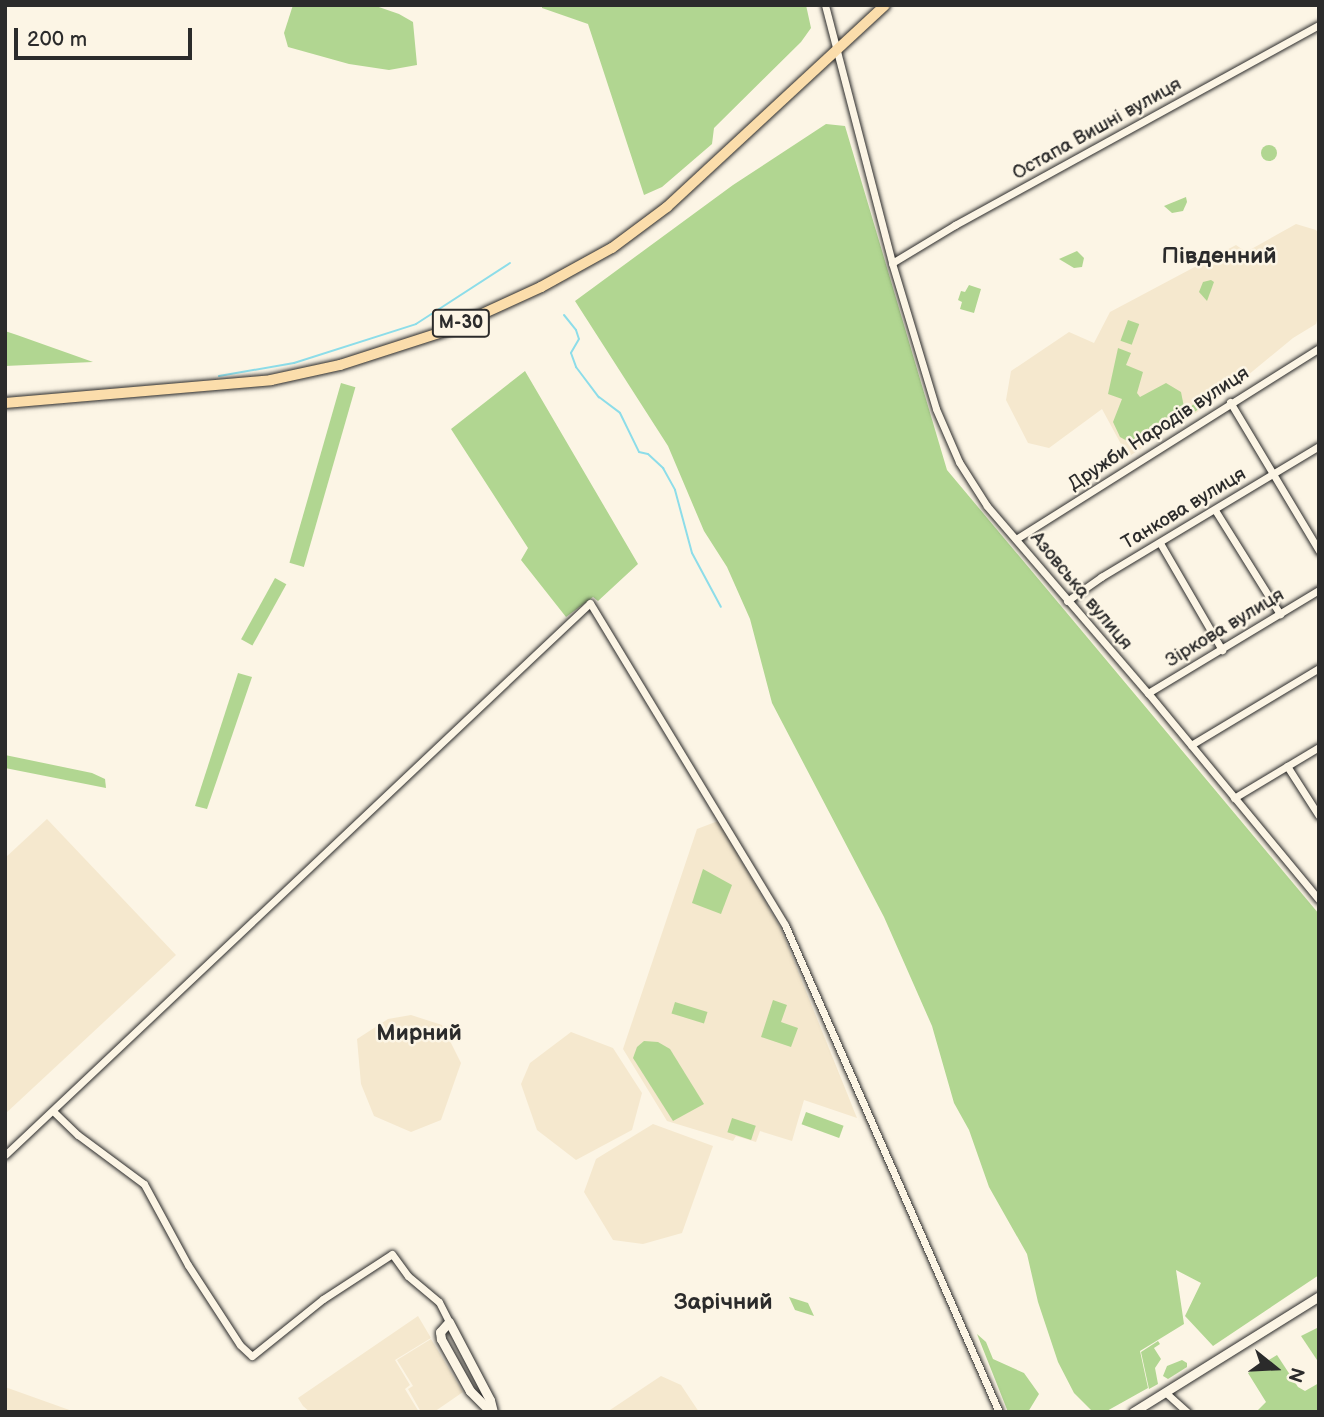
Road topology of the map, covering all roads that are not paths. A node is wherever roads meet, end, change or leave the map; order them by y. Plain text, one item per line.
1 (825, 5) edge
2 (885, 5) edge
3 (1319, 25) edge
4 (835, 52) junction
5 (892, 263) junction
6 (1319, 348) edge
7 (1230, 402) junction
8 (5, 403) edge
9 (1319, 446) edge
10 (1273, 472) junction
11 (1215, 510) junction
12 (1016, 539) junction
13 (1160, 543) junction
14 (1319, 551) edge
15 (1319, 590) edge
16 (1067, 601) junction
17 (1280, 614) junction
18 (1222, 650) junction
19 (1319, 668) edge
20 (1148, 693) junction
21 (1191, 745) junction
22 (1319, 747) edge
23 (1287, 766) junction
24 (1234, 798) junction
25 (1319, 816) edge
26 (1317, 895) edge
27 (54, 1112) junction
28 (5, 1155) edge
29 (1319, 1296) edge
30 (449, 1322) junction
31 (1165, 1392) junction
32 (492, 1412) edge
33 (999, 1412) edge
34 (1133, 1412) edge
35 (1188, 1412) edge

1 - 4 street, Азовська вулиця
2 - 4 highway, М-30
3 - 5 street, Остапа Вишні вулиця
4 - 5 street, Азовська вулиця
4 - 8 highway, М-30
5 - 12 street, Азовська вулиця
6 - 7 street, Дружби Народів вулиця
7 - 10 street
7 - 12 street, Дружби Народів вулиця
9 - 10 street, Танкова вулиця
10 - 11 street, Танкова вулиця
10 - 14 street
11 - 13 street, Танкова вулиця
11 - 17 street
12 - 16 street, Азовська вулиця
13 - 16 street, Танкова вулиця
13 - 18 street
15 - 17 street, Зіркова вулиця
16 - 20 street, Азовська вулиця
17 - 18 street, Зіркова вулиця
18 - 20 street, Зіркова вулиця
19 - 21 street
20 - 21 street, Азовська вулиця
21 - 24 street, Азовська вулиця
22 - 23 street
23 - 24 street
23 - 25 street
24 - 26 street, Азовська вулиця
27 - 28 street
27 - 30 street
27 - 33 street
29 - 31 street
30 - 32 street
30 - 32 street
31 - 34 street
31 - 35 street

